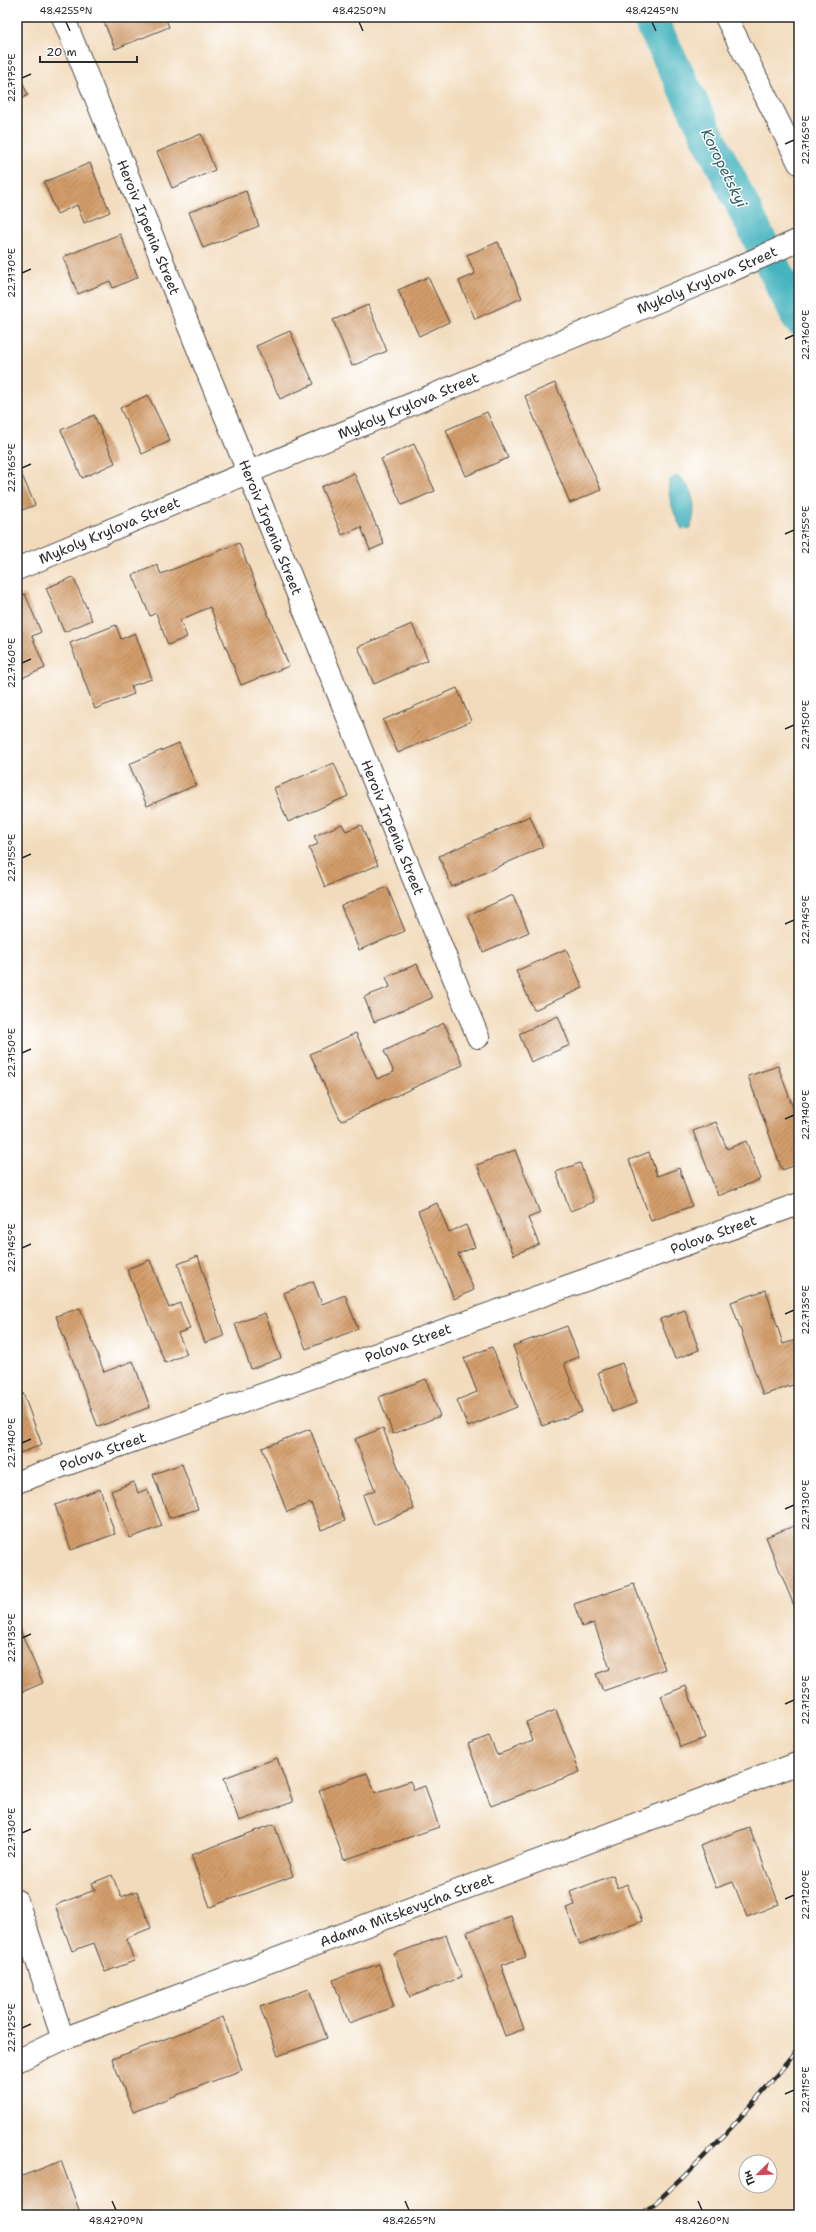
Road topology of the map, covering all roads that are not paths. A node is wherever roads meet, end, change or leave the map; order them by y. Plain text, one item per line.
1 (63, 17) edge
2 (726, 17) edge
3 (799, 163) edge
4 (798, 240) edge
5 (249, 472) junction
6 (17, 569) edge
7 (478, 1037) dead end
8 (799, 1204) edge
9 (17, 1482) edge
10 (799, 1763) edge
11 (17, 1901) edge
12 (63, 2039) junction
13 (17, 2061) edge

1 - 5 street, Heroiv Irpenia Street
2 - 3 street
4 - 5 street, Mykoly Krylova Street
5 - 6 street, Mykoly Krylova Street
5 - 7 street, Heroiv Irpenia Street
8 - 9 street, Polova Street
10 - 12 street, Adama Mitskevycha Street
11 - 12 street
12 - 13 street, Adama Mitskevycha Street

